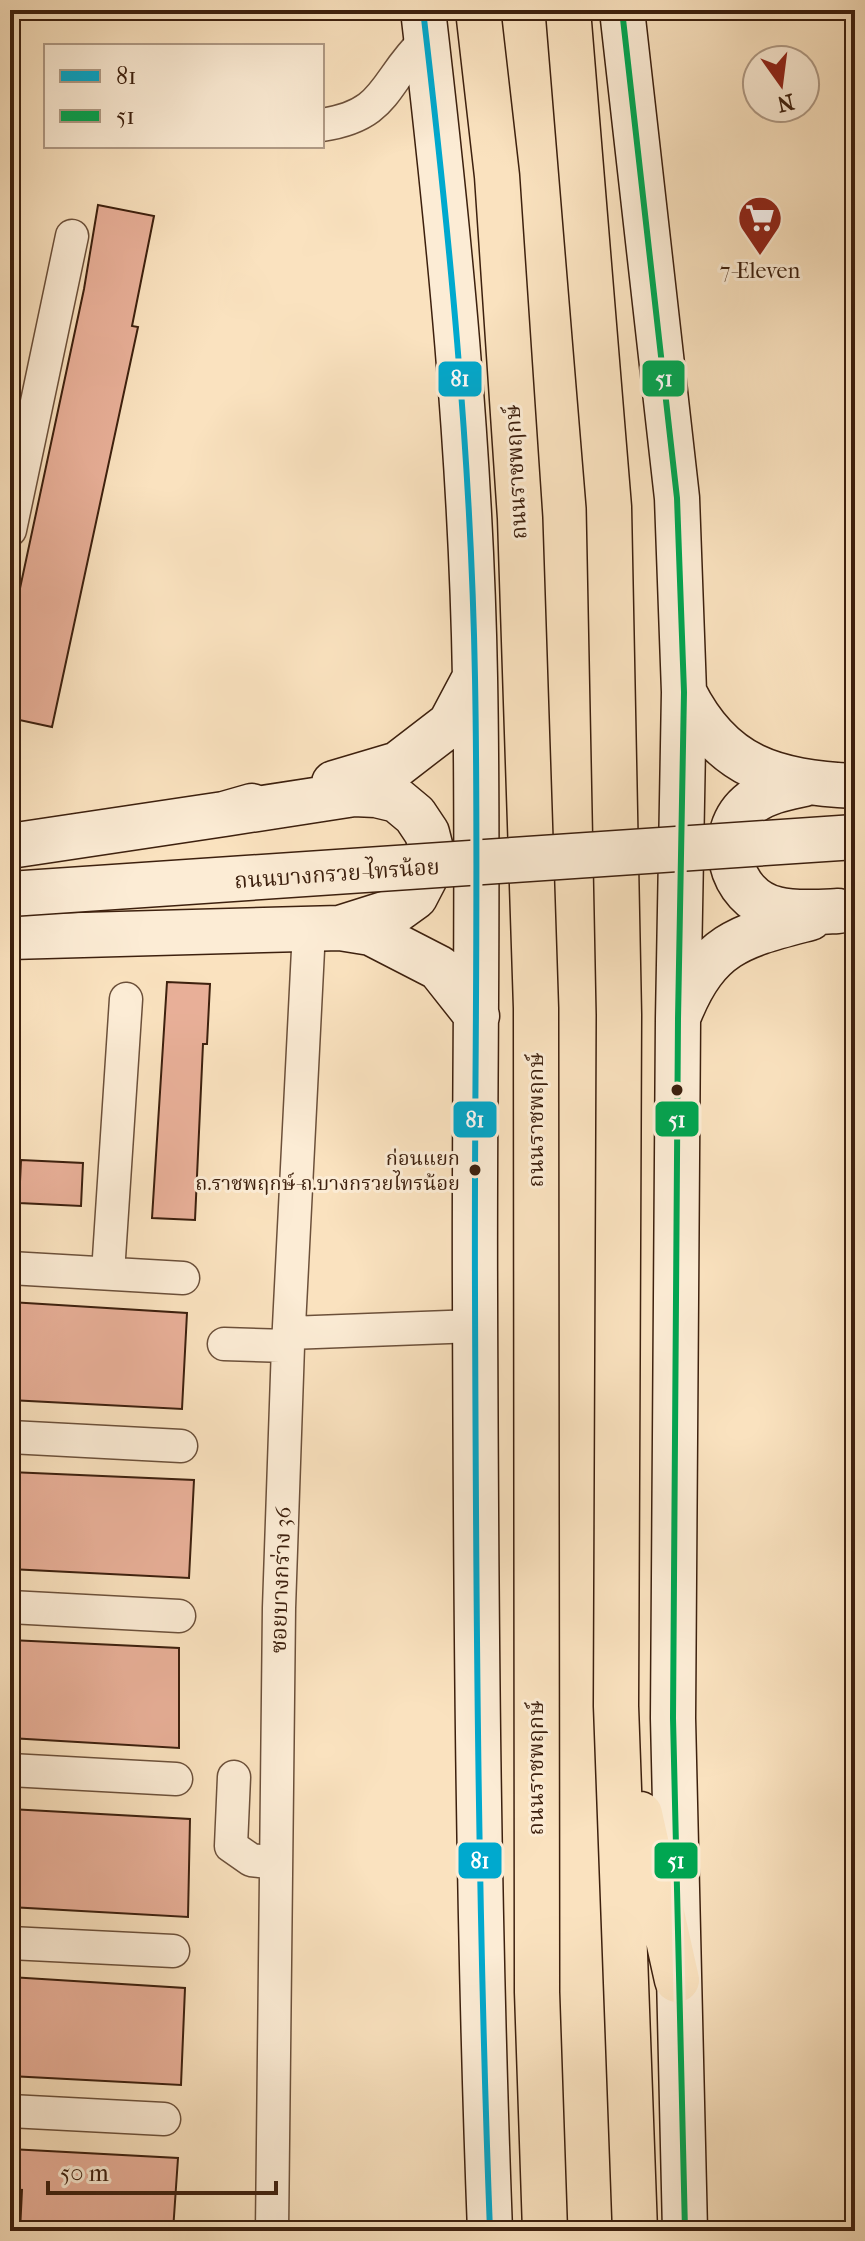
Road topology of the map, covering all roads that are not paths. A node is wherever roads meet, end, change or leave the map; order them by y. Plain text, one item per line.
1 (478, 10) edge
2 (622, 10) edge
3 (570, 17) edge
4 (432, 20) edge
5 (324, 125) edge
6 (497, 176) junction
7 (72, 236) dead end
8 (10, 530) edge
9 (475, 677) junction
10 (684, 692) junction
11 (804, 784) junction
12 (855, 786) edge
13 (224, 814) junction
14 (855, 837) edge
15 (10, 846) edge
16 (855, 854) edge
17 (10, 894) edge
18 (10, 909) edge
19 (846, 909) edge
20 (325, 929) junction
21 (10, 937) edge
22 (126, 999) dead end
23 (477, 1016) junction
24 (678, 1019) junction
25 (10, 1268) edge
26 (108, 1273) junction
27 (183, 1278) dead end
28 (475, 1326) junction
29 (288, 1339) junction
30 (224, 1344) dead end
31 (10, 1437) edge
32 (181, 1446) dead end
33 (10, 1607) edge
34 (179, 1616) dead end
35 (616, 1706) junction
36 (10, 1770) edge
37 (234, 1777) dead end
38 (176, 1779) dead end
39 (276, 1863) junction
40 (10, 1943) edge
41 (173, 1951) dead end
42 (677, 1980) junction
43 (10, 2111) edge
44 (164, 2119) dead end
45 (272, 2231) edge
46 (490, 2231) edge
47 (545, 2231) edge
48 (635, 2231) edge
49 (685, 2231) edge

1 - 6 main road, ถนนราชพฤกษ์
2 - 10 main road
3 - 35 main road
4 - 5 street
4 - 6 main road
4 - 9 main road
6 - 47 main road, ถนนราชพฤกษ์
7 - 8 street
9 - 13 main road
9 - 23 main road
10 - 11 main road
10 - 24 main road
11 - 12 main road
11 - 19 main road
13 - 15 main road
13 - 20 main road
14 - 17 main road, ถนนบางกรวย-ไทรน้อย, bridge
16 - 18 main road, ถนนบางกรวย-ไทรน้อย
19 - 24 main road
20 - 21 main road
20 - 23 main road
20 - 29 street, ซอยบางกร่าง 36
22 - 26 street
23 - 28 main road
24 - 42 main road
25 - 26 street
26 - 27 street
28 - 29 street
28 - 46 main road
29 - 30 street
29 - 39 street, ซอยบางกร่าง 36
31 - 32 street
33 - 34 street
35 - 42 main road
35 - 48 main road
36 - 38 street
37 - 39 street
39 - 45 street, ซอยบางกร่าง 36
40 - 41 street
42 - 49 main road
43 - 44 street

